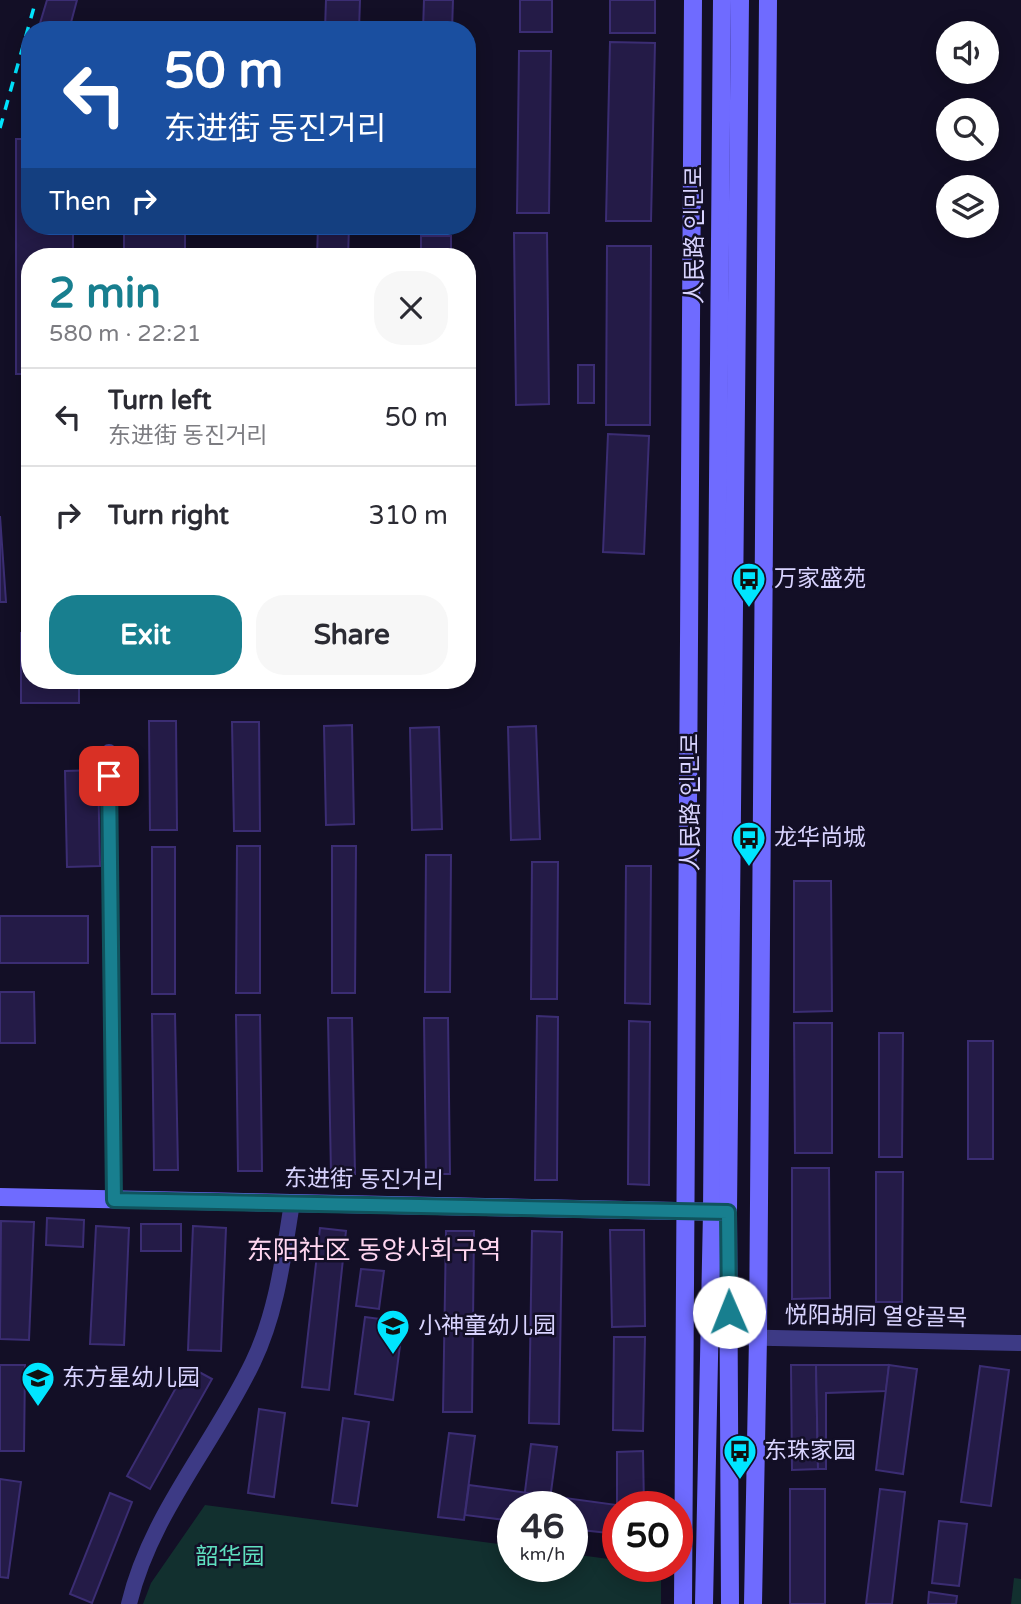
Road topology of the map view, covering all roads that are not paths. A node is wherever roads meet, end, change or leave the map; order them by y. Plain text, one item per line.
1 (694, 0) edge
2 (722, 0) edge
3 (740, 0) edge
4 (768, 0) edge
5 (109, 752) dead end
6 (0, 1198) edge
7 (114, 1200) junction
8 (292, 1203) junction
9 (686, 1212) junction
10 (720, 1212) junction
11 (758, 1337) junction
12 (729, 1338) junction
13 (1021, 1343) edge
14 (684, 1487) junction
15 (707, 1487) junction
16 (129, 1604) edge
17 (683, 1604) edge
18 (704, 1604) edge
19 (730, 1604) edge
20 (753, 1604) edge

1 - 9 street
2 - 10 street, 人民路 인민로
3 - 10 street, 人民路 인민로
4 - 11 street
5 - 7 street
6 - 7 street, 东进街 동진거리
7 - 8 street, 东进街 동진거리
8 - 9 street, 东进街 동진거리
8 - 16 street
9 - 10 street, 东进街 동진거리
9 - 14 street
10 - 12 street, 人民路 인민로
10 - 15 street, 人民路 인민로
11 - 12 street, 悦阳胡同 열양골목
11 - 13 street, 悦阳胡同 열양골목
11 - 20 street
12 - 19 street, 人民路 인민로
14 - 15 street
14 - 17 street
15 - 18 street, 人民路 인민로

